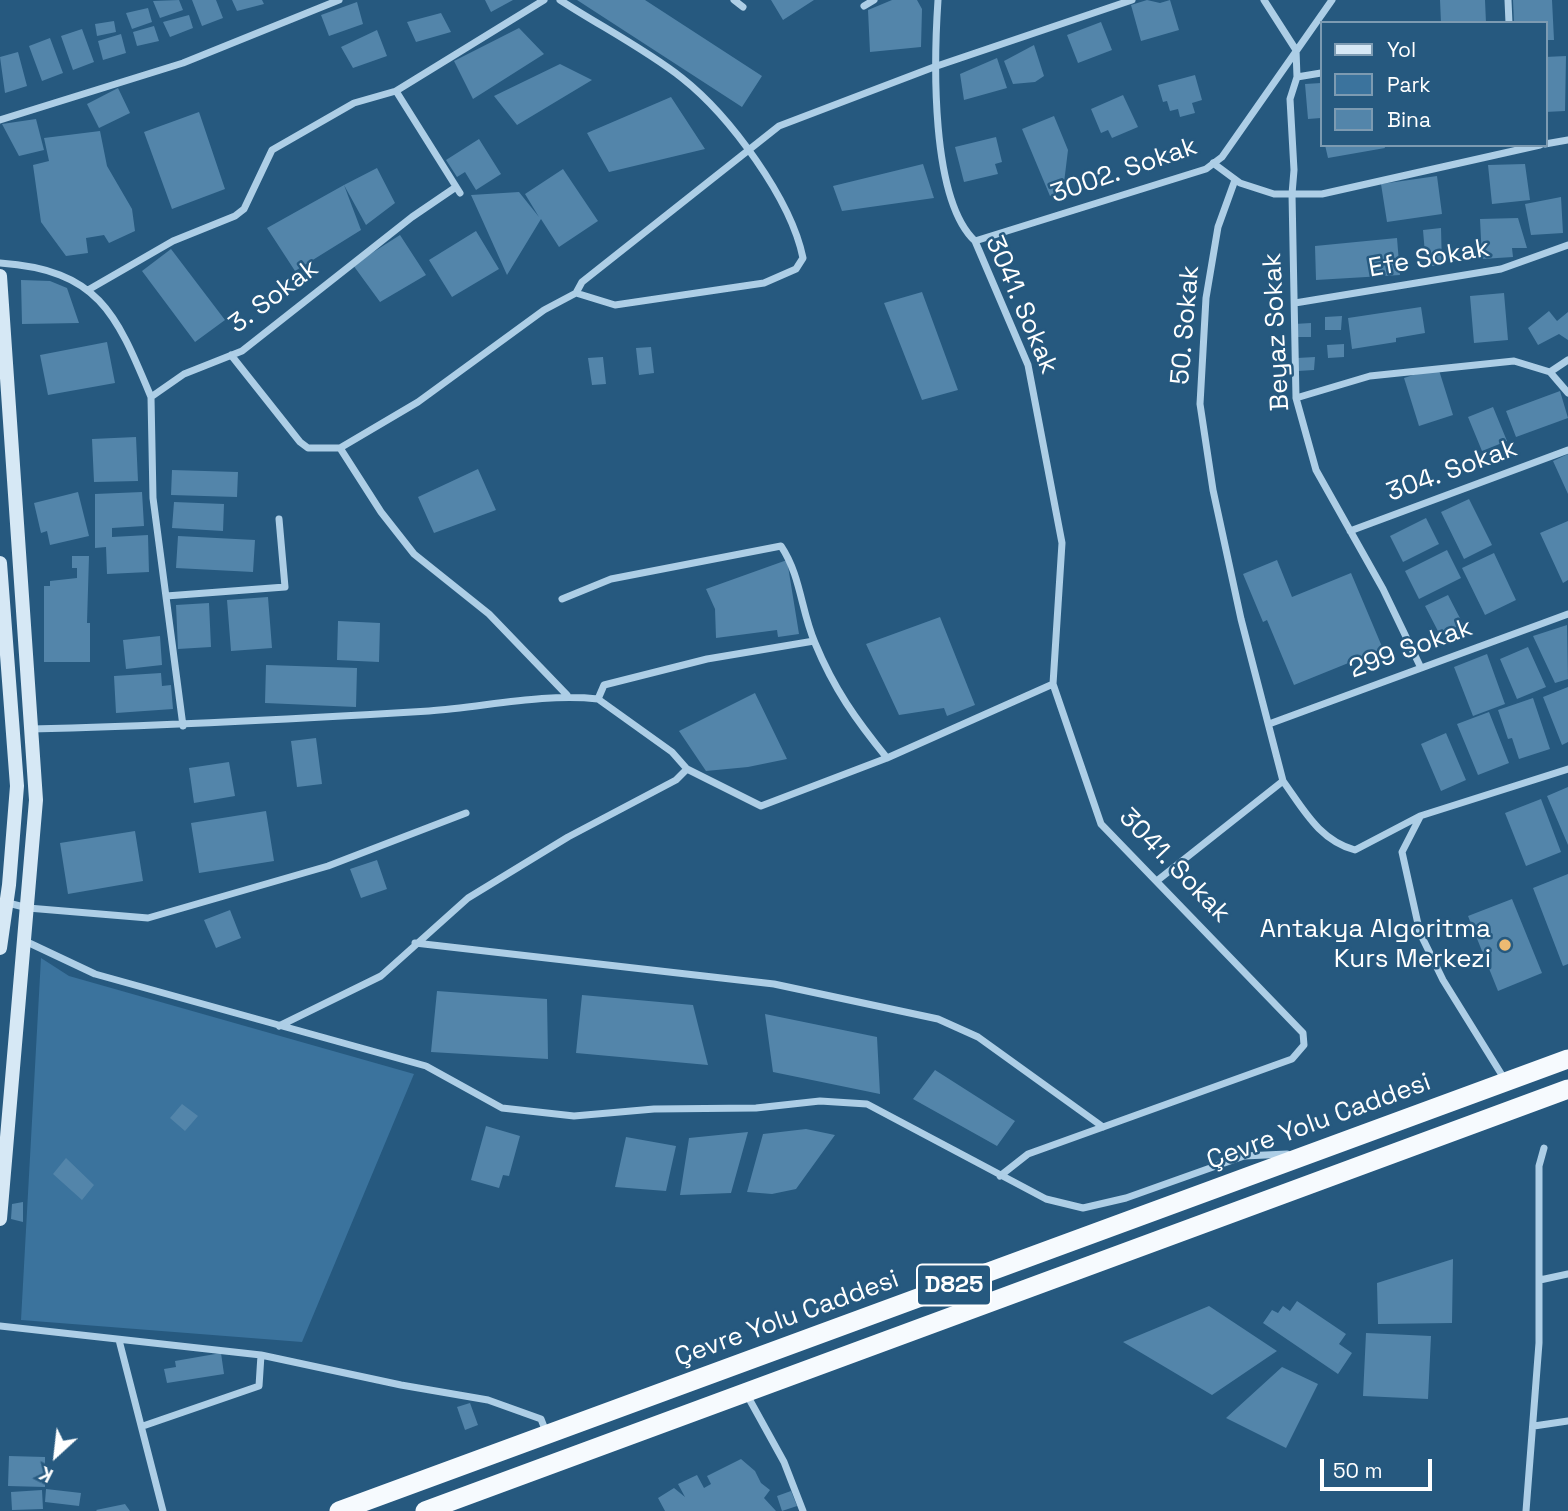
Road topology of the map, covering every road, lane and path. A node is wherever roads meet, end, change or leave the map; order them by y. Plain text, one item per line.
1 (339, 0) edge
2 (544, 0) edge
3 (560, 0) edge
4 (734, 0) edge
5 (874, 0) edge
6 (938, 0) edge
7 (1132, 0) edge
8 (1264, 0) edge
9 (1332, 0) edge
10 (1508, 0) edge
11 (864, 6) dead end
12 (743, 7) dead end
13 (1509, 21) edge
14 (1296, 50) junction
15 (934, 67) junction
16 (1320, 74) edge
17 (1297, 77) junction
18 (396, 91) junction
19 (0, 120) edge
20 (1568, 140) edge
21 (1547, 144) edge
22 (1518, 147) edge
23 (750, 149) junction
24 (1213, 163) junction
25 (1235, 180) junction
26 (1292, 194) junction
27 (975, 241) junction
28 (1568, 245) edge
29 (0, 263) edge
30 (0, 276) edge
31 (88, 290) junction
32 (576, 293) junction
33 (1294, 303) junction
34 (231, 355) junction
35 (1568, 360) edge
36 (1550, 372) junction
37 (1568, 393) edge
38 (151, 397) junction
39 (1296, 398) junction
40 (5, 441) edge
41 (340, 448) junction
42 (1568, 450) edge
43 (279, 519) dead end
44 (1350, 531) junction
45 (0, 563) edge
46 (166, 596) junction
47 (562, 599) dead end
48 (1568, 614) edge
49 (814, 641) junction
50 (1421, 668) junction
51 (1053, 684) junction
52 (567, 695) junction
53 (598, 699) junction
54 (1269, 724) junction
55 (183, 726) junction
56 (31, 729) junction
57 (887, 758) junction
58 (687, 769) junction
59 (1568, 769) edge
60 (1283, 781) junction
61 (466, 813) dead end
62 (1420, 816) junction
63 (1158, 880) junction
64 (3, 902) edge
65 (28, 908) junction
66 (24, 941) junction
67 (415, 943) junction
68 (0, 948) edge
69 (279, 1026) junction
70 (1568, 1057) edge
71 (1506, 1081) junction
72 (1568, 1090) edge
73 (1103, 1127) junction
74 (1544, 1148) dead end
75 (1311, 1153) junction
76 (1000, 1176) junction
77 (0, 1219) edge
78 (1568, 1275) edge
79 (1540, 1280) junction
80 (0, 1326) edge
81 (119, 1340) junction
82 (261, 1355) junction
83 (746, 1394) junction
84 (1568, 1421) edge
85 (143, 1426) junction
86 (1534, 1426) junction
87 (548, 1436) junction
88 (163, 1511) edge
89 (339, 1511) edge
90 (425, 1511) edge
91 (803, 1511) edge
92 (1526, 1511) edge

1 - 19 street
2 - 18 street
3 - 23 street
4 - 12 street
5 - 11 street
6 - 15 street, 3041. Sokak
7 - 15 street
8 - 14 street
9 - 14 street, 3002. Sokak
10 - 13 street
14 - 17 street, Beyaz Sokak
14 - 24 street, 3002. Sokak
15 - 23 street
15 - 27 street, 3041. Sokak
16 - 17 street
17 - 26 street, Beyaz Sokak
18 - 31 street
18 - 34 street, 3. Sokak
20 - 21 street
22 - 26 street
23 - 32 street
23 - 32 street
24 - 25 street
24 - 27 street, 3002. Sokak
25 - 26 street
25 - 54 street, 50. Sokak
26 - 33 street, Beyaz Sokak
27 - 51 street, 3041. Sokak
28 - 33 street, Efe Sokak
29 - 31 street
30 - 40 main road
31 - 38 street
32 - 41 street
33 - 39 street, Beyaz Sokak
34 - 38 street, 3. Sokak
34 - 41 street
35 - 36 street
36 - 37 street
36 - 39 street
38 - 46 street
39 - 44 street, Beyaz Sokak
40 - 56 main road
41 - 52 street
42 - 44 street, 304. Sokak
43 - 46 street
44 - 50 street, Beyaz Sokak
45 - 64 main road
46 - 55 street
47 - 49 street
48 - 50 street, 299 Sokak
49 - 53 street
49 - 57 street
50 - 54 street, 299 Sokak
51 - 57 street
51 - 63 street, 3041. Sokak
52 - 53 street
52 - 55 street
53 - 58 street
54 - 60 street, 50. Sokak
55 - 56 street
56 - 65 main road
57 - 58 street
58 - 67 street
59 - 62 street
60 - 62 street
60 - 63 street
61 - 65 street
62 - 71 street
63 - 73 street, 3041. Sokak
64 - 65 street
64 - 68 main road
65 - 66 main road
66 - 69 street
66 - 77 main road
67 - 69 street
67 - 73 street
69 - 76 street
70 - 71 highway, Çevre Yolu Caddesi / D825
71 - 75 highway, Çevre Yolu Caddesi / D825
72 - 83 highway, Çevre Yolu Caddesi / D825
73 - 76 street, 3041. Sokak
74 - 79 street
75 - 76 street
75 - 87 highway, Çevre Yolu Caddesi / D825
78 - 79 street
79 - 86 street
80 - 81 street
81 - 82 street
81 - 85 street
82 - 85 street
82 - 87 street
83 - 90 highway, Çevre Yolu Caddesi / D825
83 - 91 street
84 - 86 street
85 - 88 street
86 - 92 street
87 - 89 highway, Çevre Yolu Caddesi / D825

